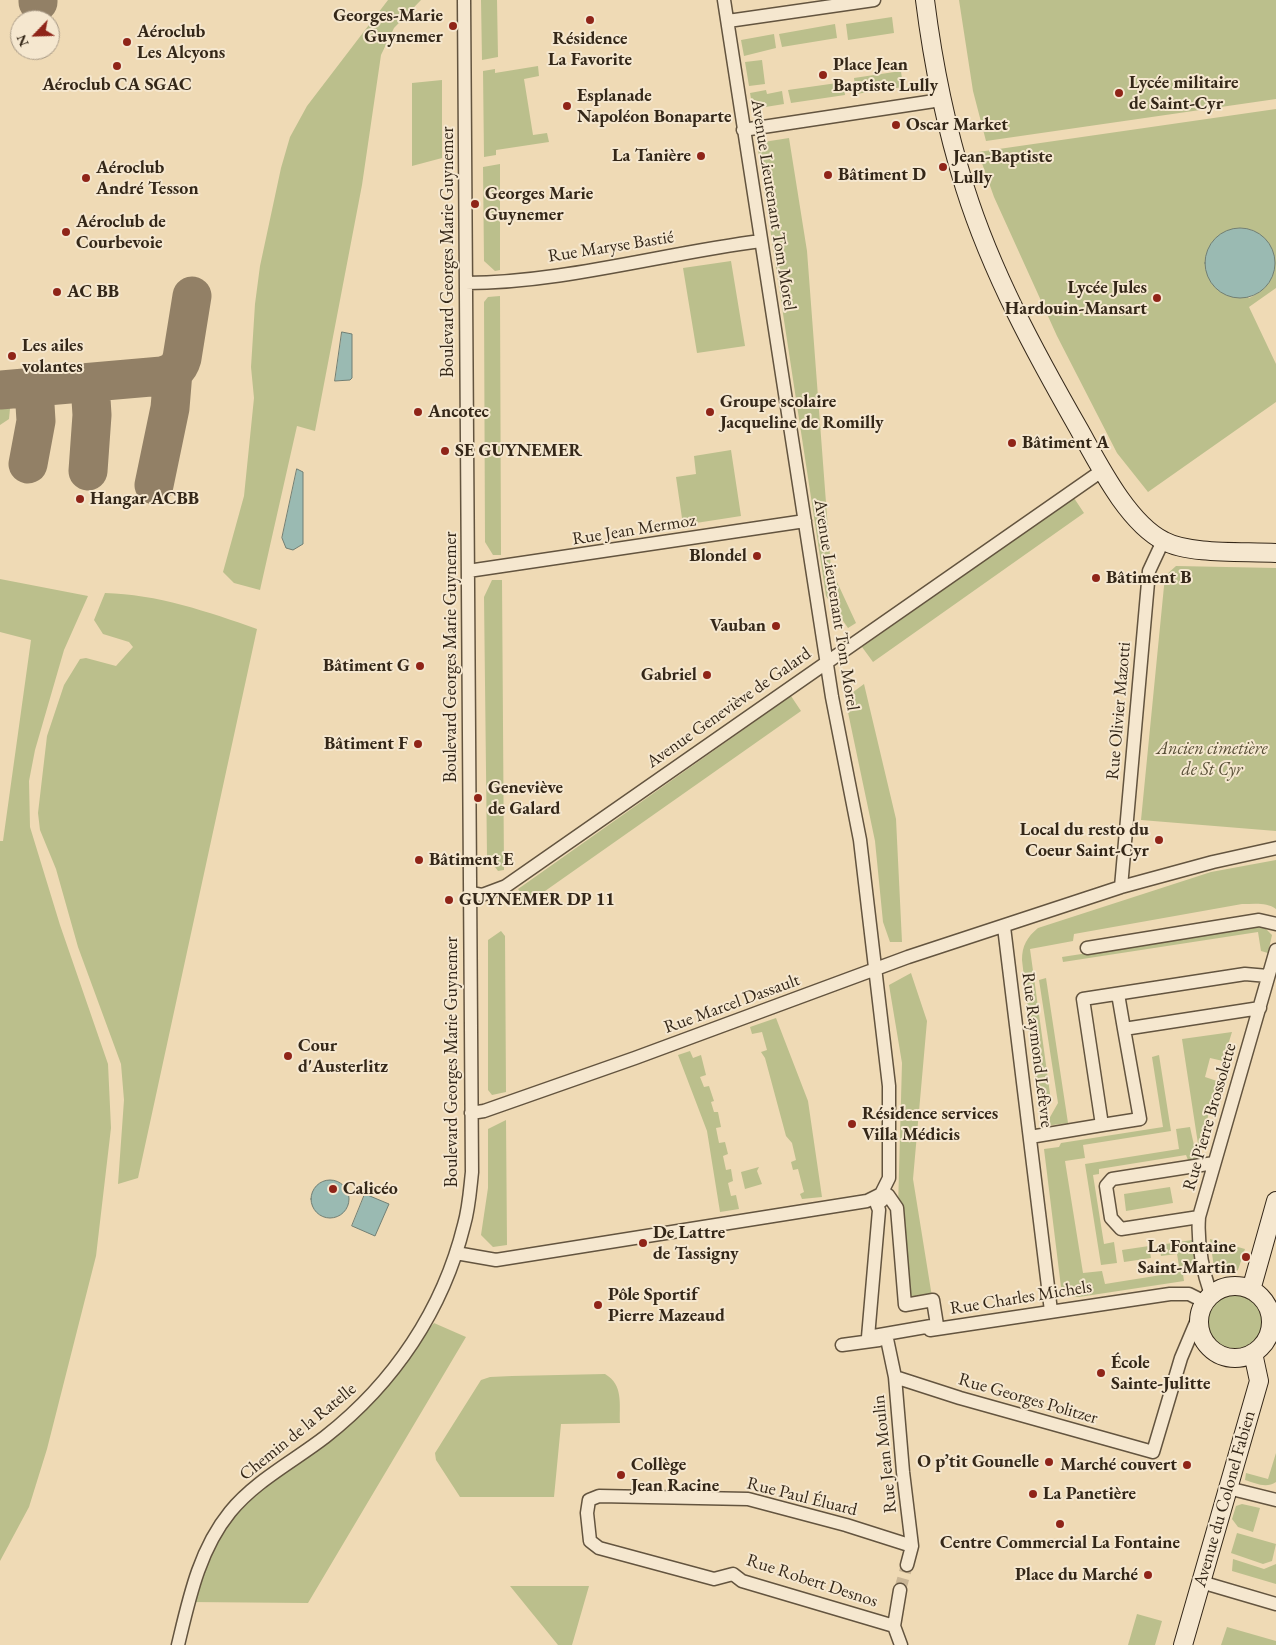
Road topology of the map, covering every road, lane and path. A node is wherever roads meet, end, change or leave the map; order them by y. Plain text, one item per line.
1 (464, 0) edge
2 (724, 0) edge
3 (874, 0) edge
4 (925, 0) edge
5 (728, 21) junction
6 (941, 100) junction
7 (743, 130) junction
8 (761, 241) junction
9 (466, 283) junction
10 (1103, 470) junction
11 (805, 521) junction
12 (1163, 541) junction
13 (1276, 553) edge
14 (468, 571) junction
15 (827, 661) junction
16 (1276, 848) edge
17 (1121, 887) junction
18 (470, 893) junction
19 (1276, 924) edge
20 (1004, 927) junction
21 (1087, 948) dead end
22 (1276, 950) edge
23 (875, 970) junction
24 (1268, 976) junction
25 (1118, 994) junction
26 (1260, 1008) junction
27 (1124, 1029) junction
28 (471, 1113) junction
29 (1102, 1125) junction
30 (1030, 1137) junction
31 (1214, 1163) junction
32 (1276, 1201) edge
33 (1199, 1217) junction
34 (456, 1253) junction
35 (1251, 1290) junction
36 (1205, 1303) junction
37 (1050, 1311) junction
38 (1274, 1324) edge
39 (868, 1336) joint
40 (887, 1339) junction
41 (842, 1346) dead end
42 (1253, 1353) junction
43 (894, 1377) junction
44 (1228, 1488) junction
45 (1276, 1500) edge
46 (588, 1527) joint
47 (912, 1546) junction
48 (906, 1566) tunnel mouth
49 (1201, 1582) junction
50 (900, 1590) tunnel mouth
51 (1276, 1604) edge
52 (894, 1626) junction
53 (178, 1645) edge
54 (901, 1645) edge
55 (1183, 1645) edge

1 - 9 street, Boulevard Georges Marie Guynemer
2 - 5 street, Avenue Lieutenant Tom Morel
3 - 5 street
4 - 6 street
5 - 7 street, Avenue Lieutenant Tom Morel
6 - 7 street
6 - 10 street
7 - 8 street, Avenue Lieutenant Tom Morel
8 - 9 street, Rue Maryse Bastié
8 - 11 street, Avenue Lieutenant Tom Morel
9 - 14 street, Boulevard Georges Marie Guynemer
10 - 12 street
10 - 15 street, Avenue Geneviève de Galard
11 - 14 street, Rue Jean Mermoz
11 - 15 street, Avenue Lieutenant Tom Morel
12 - 13 street
12 - 17 street, Rue Olivier Mazotti
14 - 18 street, Boulevard Georges Marie Guynemer
15 - 18 street, Avenue Geneviève de Galard
15 - 23 street, Avenue Lieutenant Tom Morel
16 - 17 street
17 - 20 street
18 - 28 street, Boulevard Georges Marie Guynemer
19 - 21 street
20 - 23 street, Rue Marcel Dassault
20 - 30 street, Rue Raymond Lefèvre
22 - 24 street, Rue Pierre Brossolette
23 - 28 street, Rue Marcel Dassault
23 - 34 street, Avenue Lieutenant Tom Morel
24 - 25 street
24 - 26 street, Rue Pierre Brossolette
25 - 27 street
25 - 29 street
26 - 27 street
26 - 31 street, Rue Pierre Brossolette
27 - 29 street
28 - 34 street, Boulevard Georges Marie Guynemer
29 - 30 street
30 - 37 street, Rue Raymond Lefèvre
31 - 33 street, Rue Pierre Brossolette
31 - 33 street
32 - 35 street
33 - 36 street, Rue Pierre Brossolette
34 - 53 street, Chemin de la Ratelle
35 - 36 street
35 - 38 street
36 - 37 street, Rue Charles Michels
36 - 42 street
36 - 43 street, Rue Georges Politzer
37 - 40 street, Rue Charles Michels
38 - 42 street
39 - 39 street
40 - 41 street, Rue Charles Michels
40 - 43 street, Rue Jean Moulin
42 - 44 street, Avenue du Colonel Fabien
43 - 47 street, Rue Jean Moulin
44 - 45 street
44 - 49 street, Avenue du Colonel Fabien
46 - 47 street, Rue Paul Éluard
46 - 52 street, Rue Robert Desnos
47 - 48 street, Rue Jean Moulin
49 - 51 street
49 - 55 street, Avenue du Colonel Fabien
50 - 52 street
52 - 54 street

